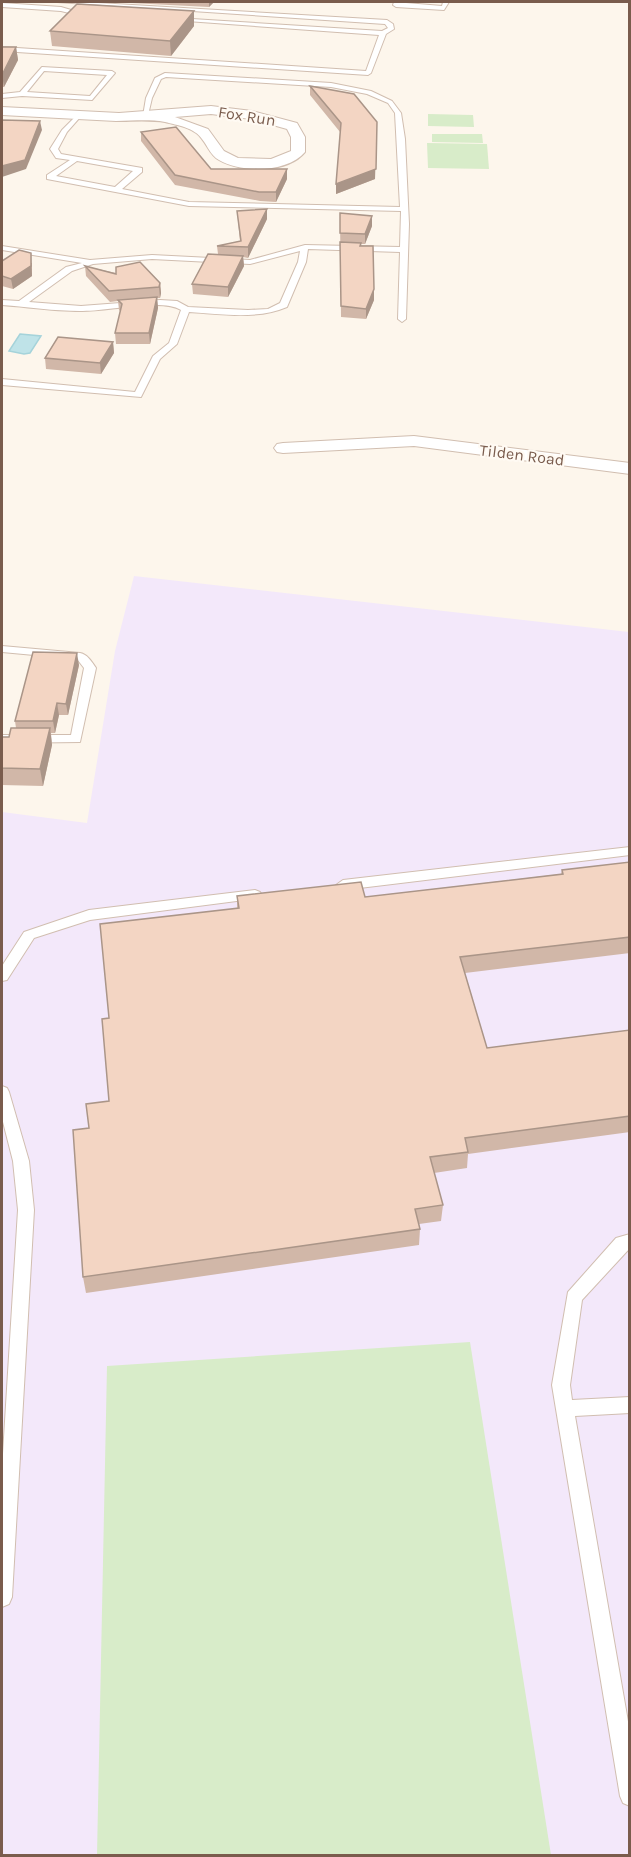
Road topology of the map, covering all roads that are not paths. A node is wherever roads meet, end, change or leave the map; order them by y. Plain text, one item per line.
1 (20, 2) edge
2 (60, 2) edge
3 (397, 2) edge
4 (446, 2) edge
5 (2, 5) edge
6 (97, 15) edge
7 (167, 20) edge
8 (383, 33) junction
9 (2, 49) edge
10 (22, 94) junction
11 (2, 96) edge
12 (2, 111) edge
13 (79, 115) junction
14 (145, 115) junction
15 (76, 159) junction
16 (116, 190) junction
17 (404, 209) junction
18 (305, 247) junction
19 (2, 248) edge
20 (405, 250) junction
21 (92, 262) junction
22 (2, 303) edge
23 (21, 304) junction
24 (186, 309) junction
25 (402, 320) dead end
26 (2, 382) edge
27 (283, 448) dead end
28 (630, 469) edge
29 (2, 649) edge
30 (2, 739) edge
31 (630, 851) edge
32 (324, 887) edge
33 (265, 894) edge
34 (2, 976) edge
35 (2, 1092) edge
36 (630, 1240) edge
37 (630, 1405) edge
38 (565, 1408) junction
39 (2, 1597) edge
40 (630, 1796) edge

1 - 5 lane
2 - 8 lane
3 - 4 lane
5 - 6 lane
7 - 8 lane
8 - 9 lane
10 - 10 lane
10 - 11 lane
12 - 13 street, Fox Run
13 - 14 street, Fox Run
13 - 15 lane
14 - 14 street, Fox Run
14 - 17 lane
15 - 16 lane
15 - 16 lane
16 - 17 lane
17 - 20 lane
18 - 20 lane
18 - 21 lane
18 - 24 lane
19 - 21 lane
20 - 25 lane
21 - 23 lane
22 - 23 lane
23 - 24 lane
24 - 26 lane
27 - 28 street, Tilden Road
29 - 30 lane
31 - 32 lane
33 - 34 lane
35 - 39 lane
36 - 38 lane
37 - 38 lane
38 - 40 lane

